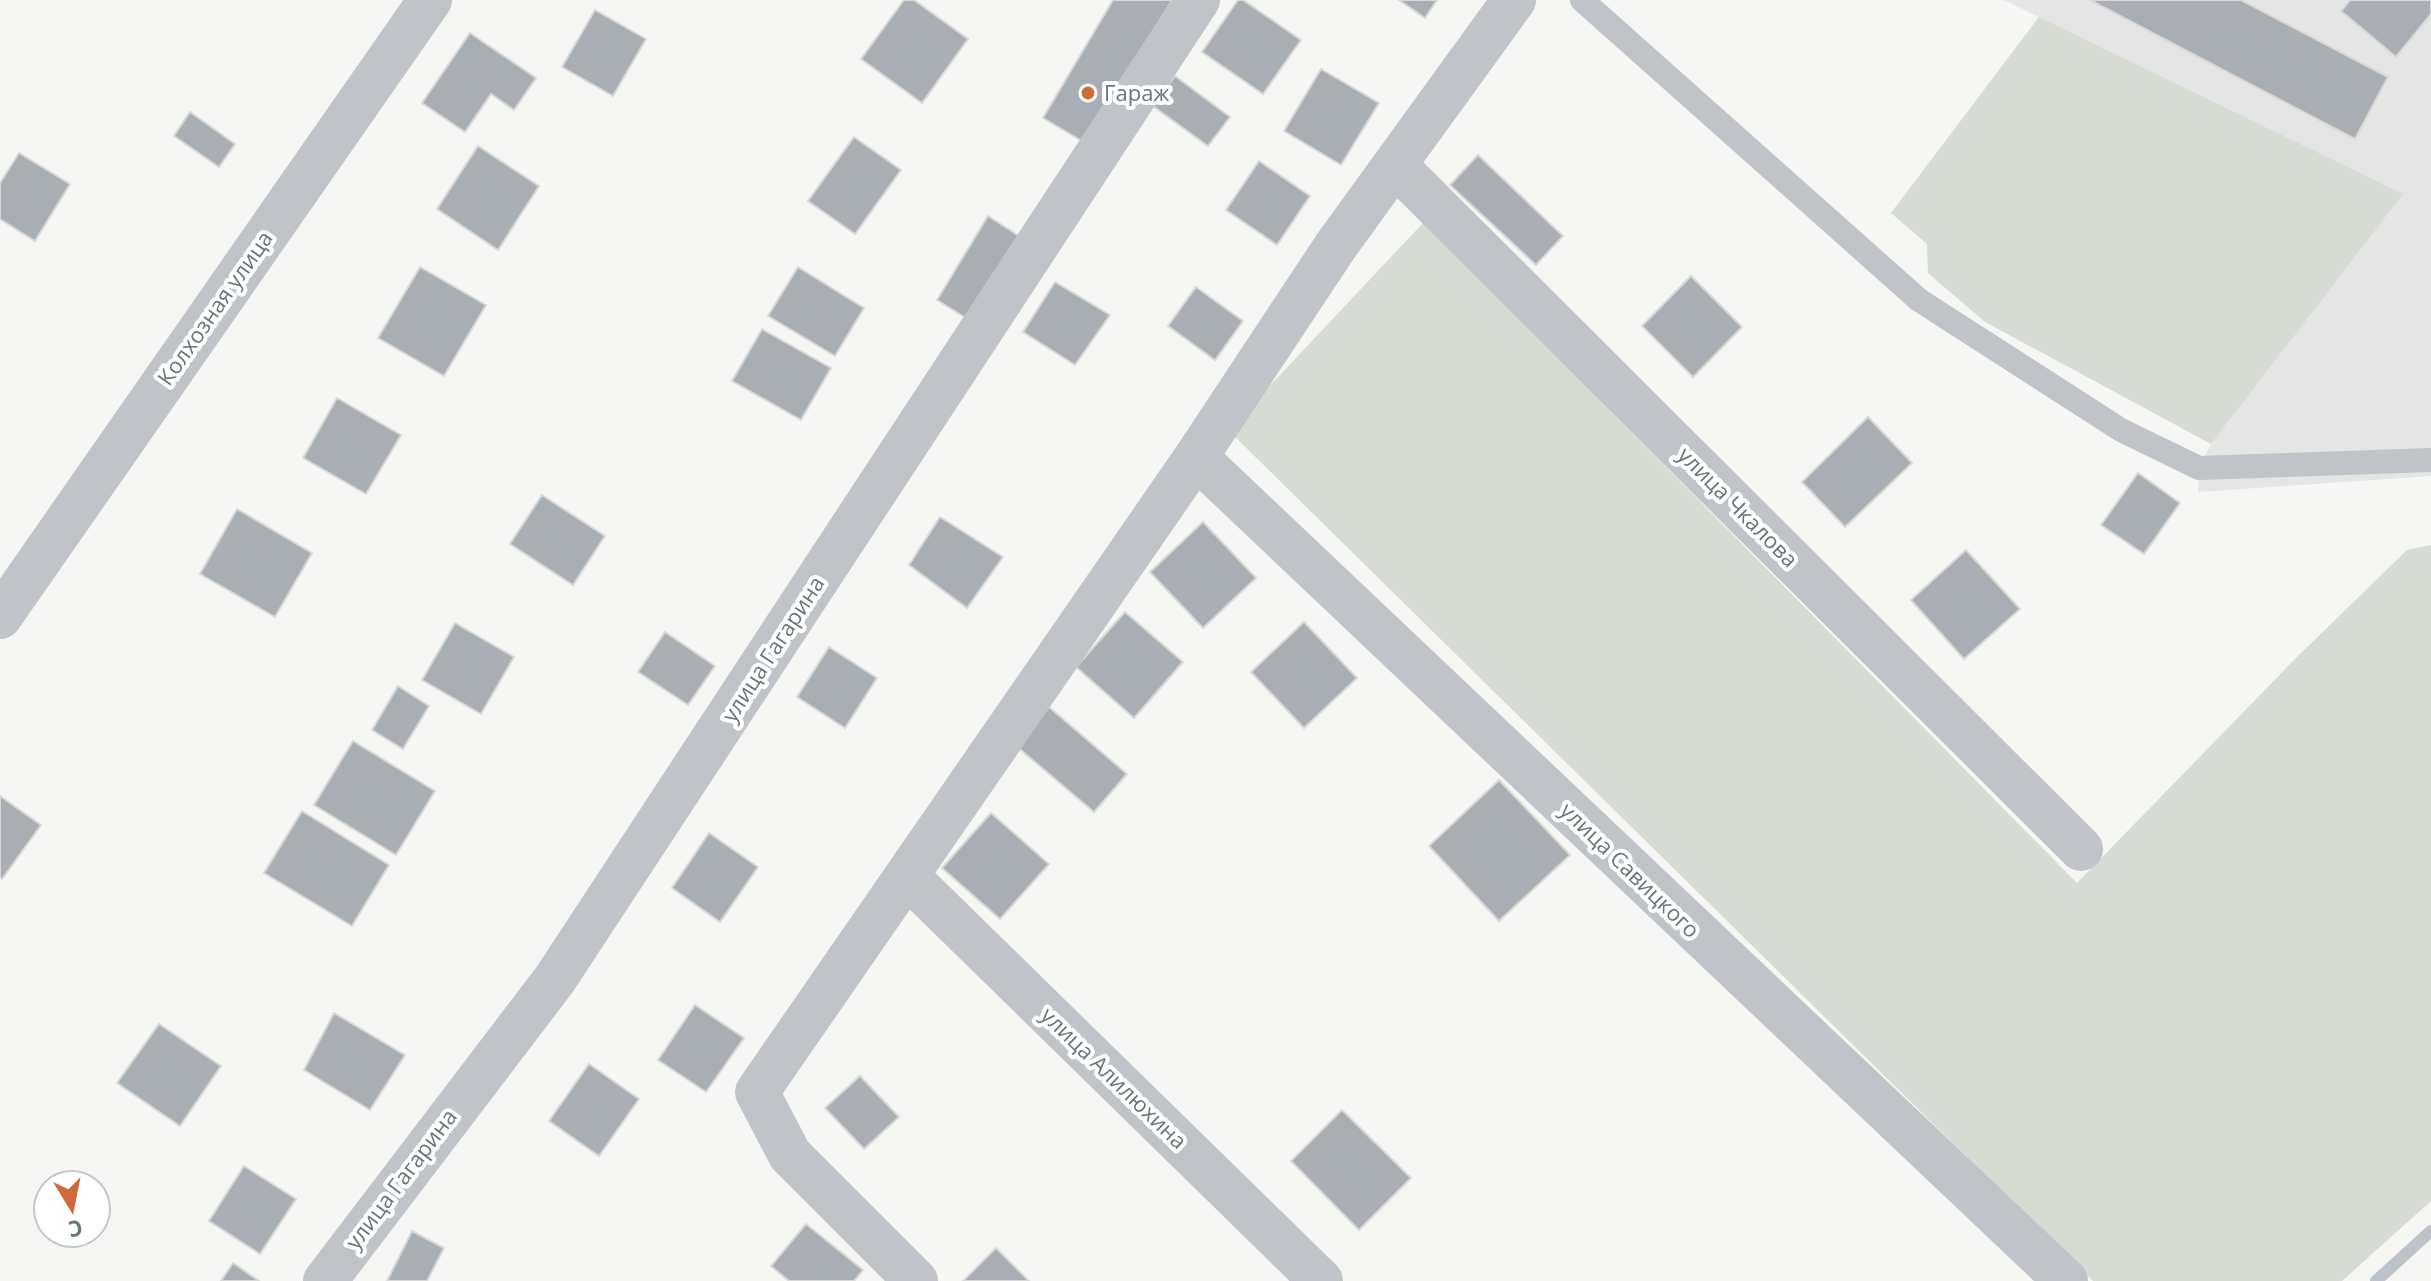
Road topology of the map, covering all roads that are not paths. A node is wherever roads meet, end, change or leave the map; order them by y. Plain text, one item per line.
1 (430, 0) edge
2 (1198, 0) edge
3 (1514, 0) edge
4 (1582, 0) edge
5 (1395, 165) junction
6 (1196, 457) junction
7 (2431, 460) edge
8 (0, 617) edge
9 (2081, 849) dead end
10 (907, 876) junction
11 (325, 1281) edge
12 (916, 1281) edge
13 (1321, 1281) edge
14 (2066, 1281) edge

1 - 8 street, Колхозная улица
2 - 11 street, улица Гагарина
3 - 5 street
4 - 7 lane
5 - 6 street
5 - 9 street, улица Чкалова
6 - 10 street
6 - 14 street, улица Савицкого
10 - 12 street
10 - 13 street, улица Алилюхина

